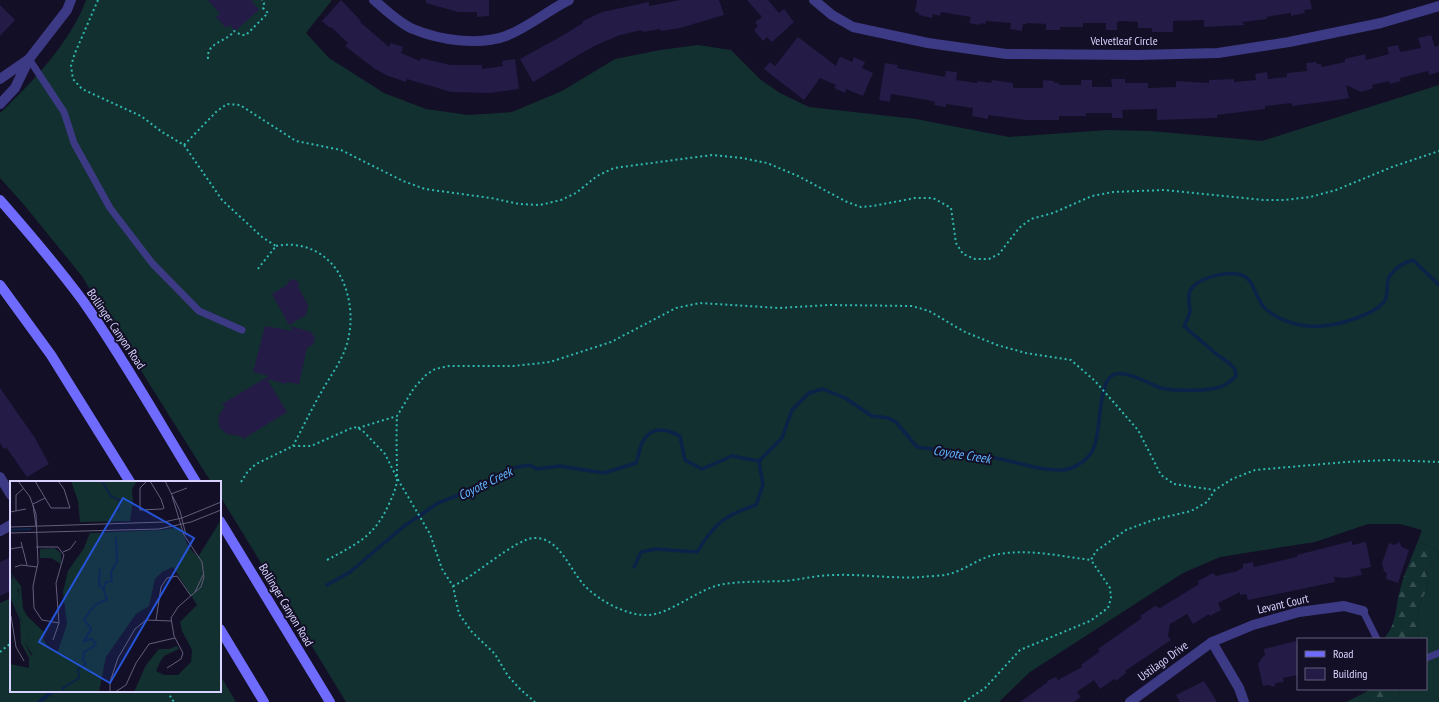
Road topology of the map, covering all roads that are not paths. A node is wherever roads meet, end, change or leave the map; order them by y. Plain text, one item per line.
1 (70, 0) edge
2 (374, 0) edge
3 (567, 0) edge
4 (814, 0) edge
5 (1439, 6) edge
6 (29, 59) junction
7 (0, 79) edge
8 (0, 104) edge
9 (0, 200) edge
10 (0, 285) edge
11 (242, 330) dead end
12 (0, 478) edge
13 (129, 481) edge
14 (195, 481) edge
15 (10, 493) edge
16 (221, 523) edge
17 (10, 526) edge
18 (0, 531) edge
19 (1363, 611) joint
20 (221, 632) edge
21 (1376, 638) edge
22 (1212, 642) junction
23 (1439, 654) edge
24 (1427, 658) edge
25 (264, 702) edge
26 (330, 702) edge
27 (1130, 702) edge
28 (1244, 702) edge

1 - 6 street
2 - 3 street
4 - 5 street, Velvetleaf Circle
6 - 7 street
6 - 8 street
6 - 11 lane
9 - 14 main road, Bollinger Canyon Road
10 - 13 main road
12 - 15 street
16 - 26 main road, Bollinger Canyon Road
17 - 18 street
19 - 21 lane
19 - 22 street, Levant Court
20 - 25 main road
22 - 27 street, Ustilago Drive
22 - 28 street
23 - 24 lane

